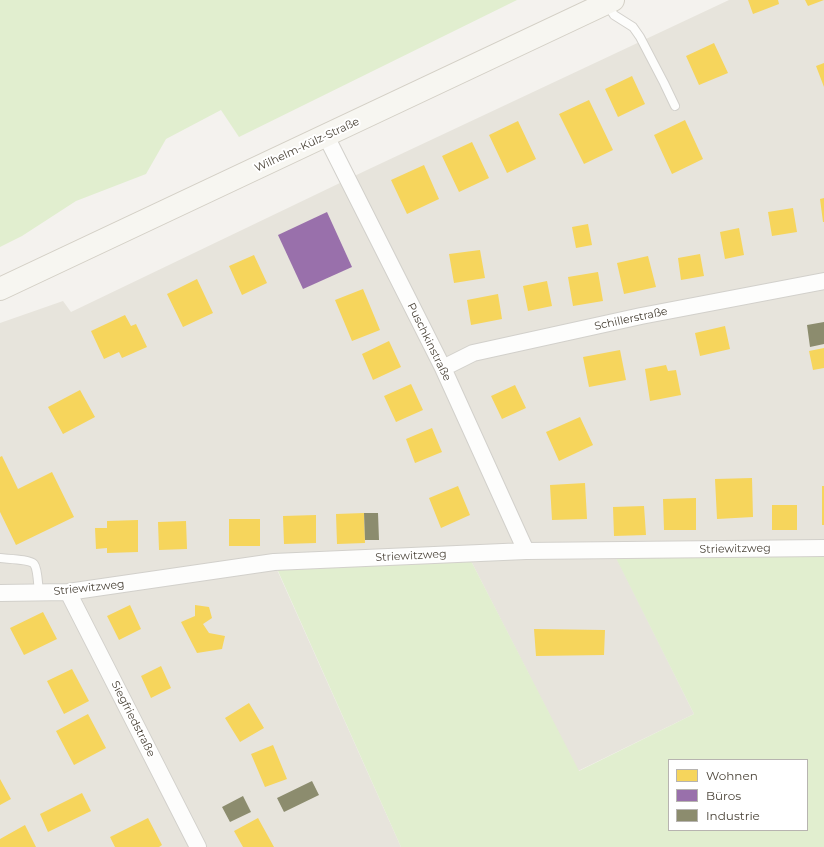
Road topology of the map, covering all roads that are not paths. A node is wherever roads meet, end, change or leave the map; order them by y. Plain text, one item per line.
1 (610, 2) edge
2 (675, 106) dead end
3 (326, 136) junction
4 (824, 281) edge
5 (0, 289) edge
6 (443, 368) junction
7 (824, 548) edge
8 (526, 551) junction
9 (0, 558) edge
10 (39, 592) junction
11 (68, 592) junction
12 (0, 593) edge
13 (198, 847) edge

1 - 2 lane
1 - 3 street, Wilhelm-Külz-Straße
3 - 5 street, Wilhelm-Külz-Straße
3 - 6 street, Puschkinstraße
4 - 6 street, Schillerstraße
6 - 8 street, Puschkinstraße
7 - 8 street, Striewitzweg
8 - 11 street, Striewitzweg
9 - 10 lane
10 - 11 street, Striewitzweg
10 - 12 street, Striewitzweg
11 - 13 street, Siegfriedstraße

